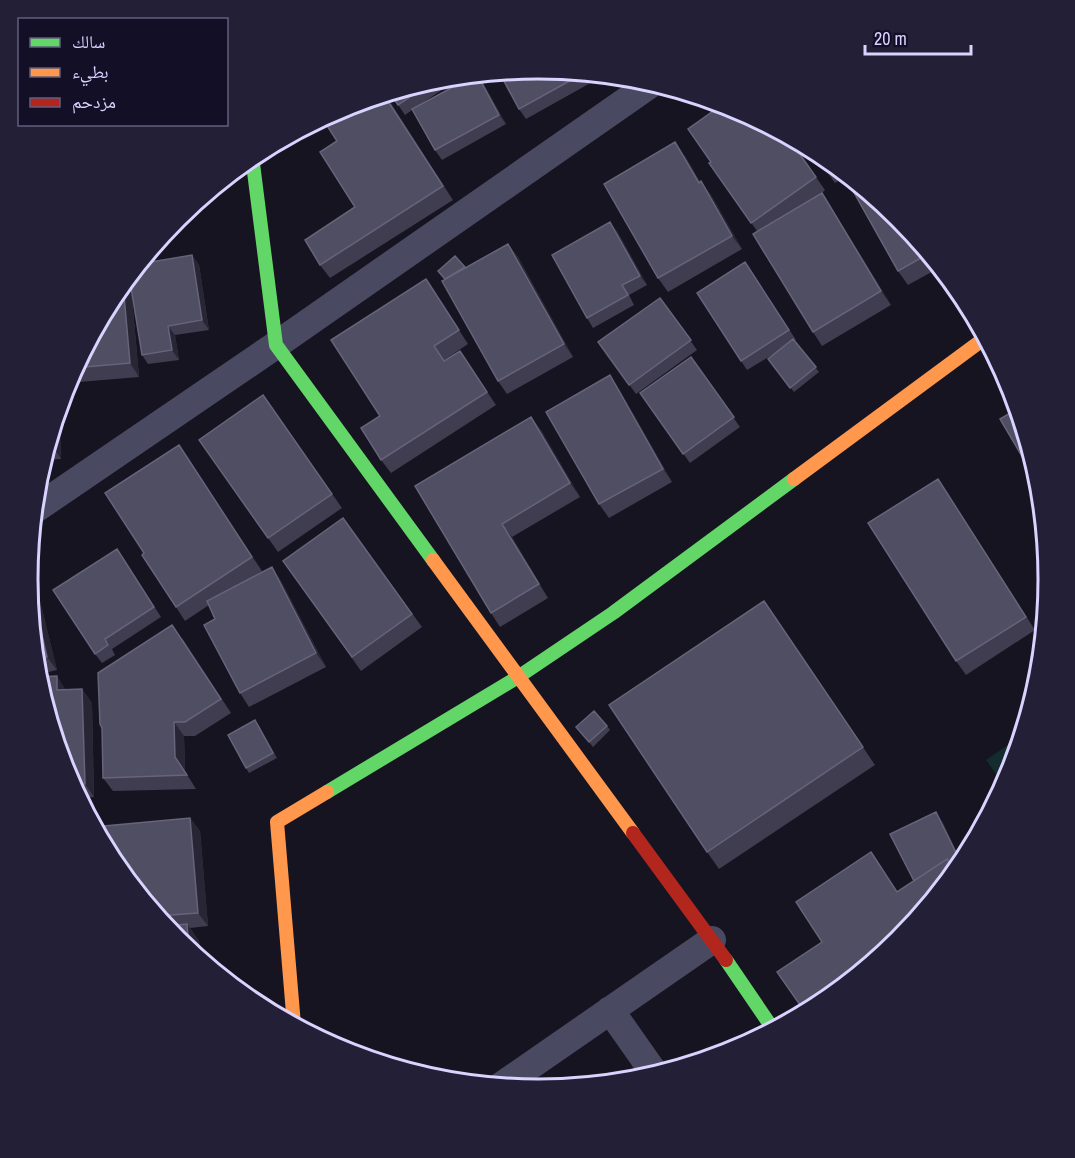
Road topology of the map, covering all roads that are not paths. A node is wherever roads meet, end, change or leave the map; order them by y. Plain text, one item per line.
1 (641, 90) edge
2 (253, 168) edge
3 (978, 343) edge
4 (276, 345) junction
5 (44, 503) edge
6 (518, 677) junction
7 (712, 940) junction
8 (610, 1011) junction
9 (293, 1015) edge
10 (768, 1022) edge
11 (649, 1066) edge
12 (512, 1078) edge

1 - 4 street
2 - 4 street
3 - 6 street
4 - 5 street
4 - 6 street
6 - 7 street
6 - 9 street
7 - 8 street
7 - 10 street
8 - 11 street
8 - 12 street

